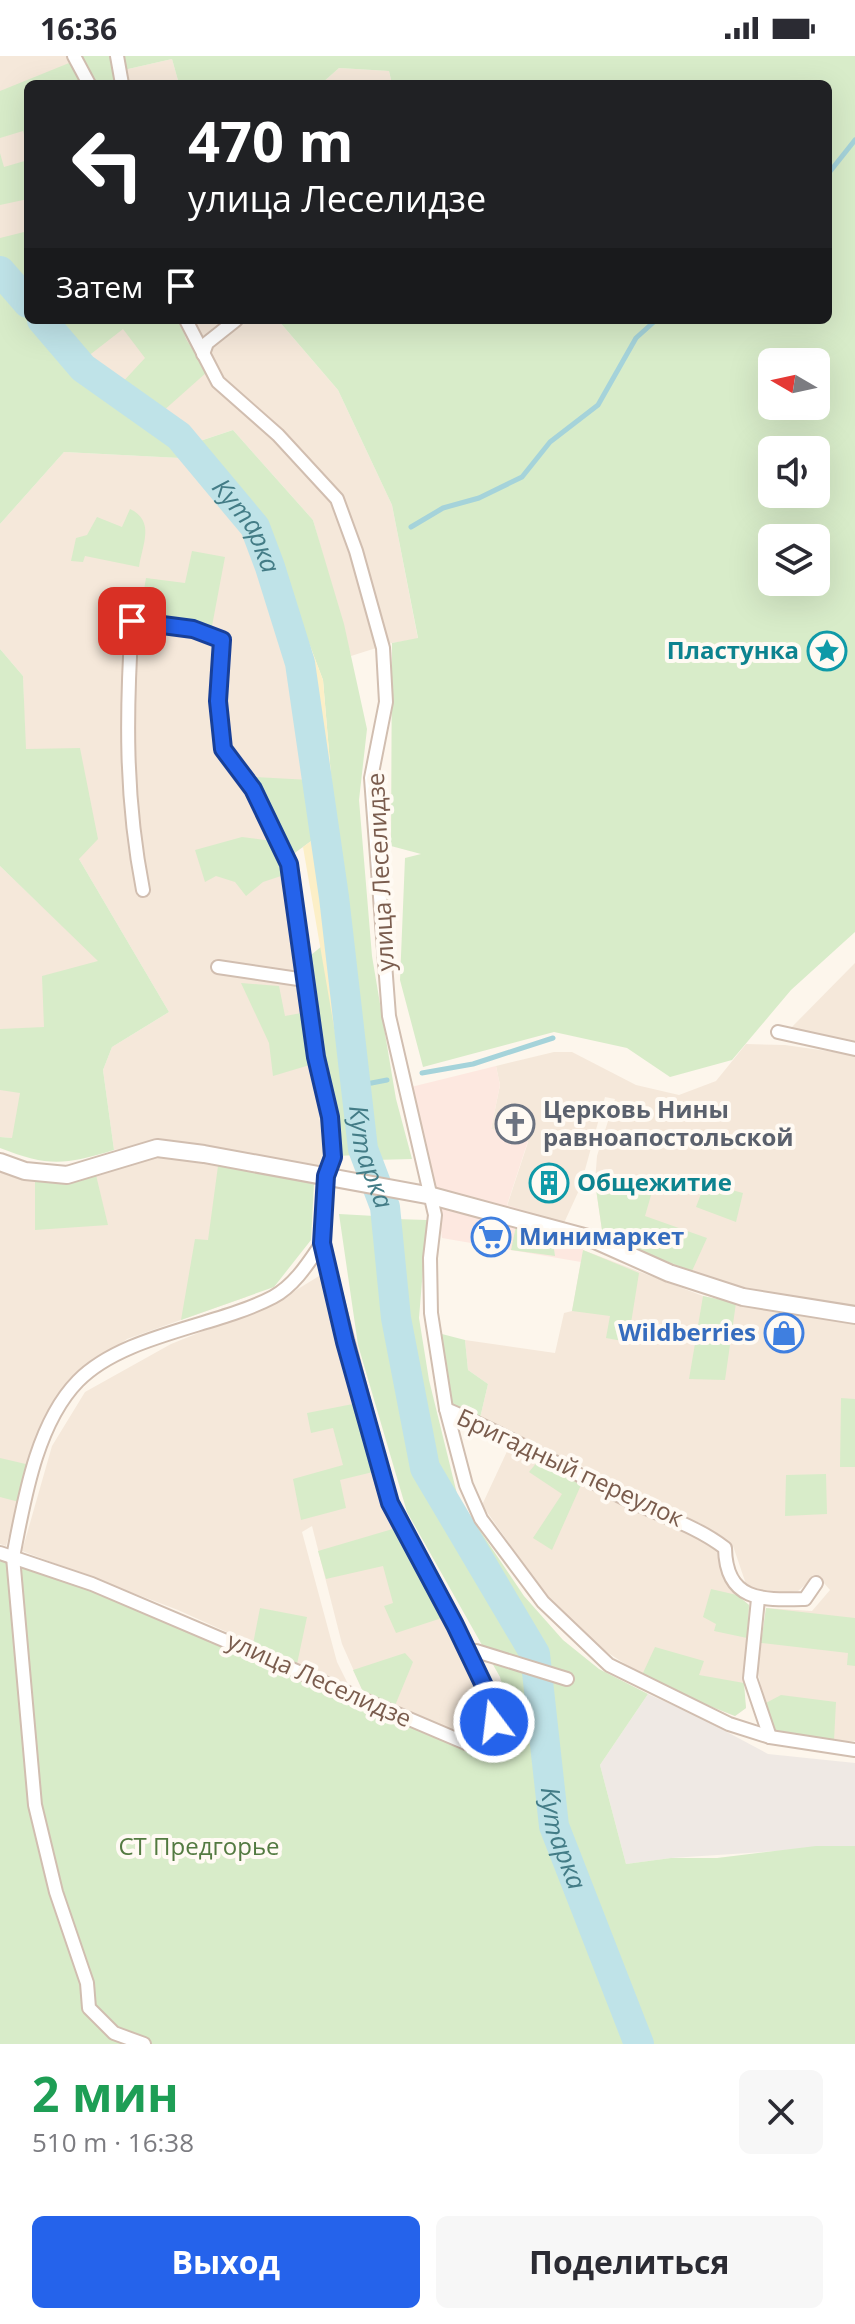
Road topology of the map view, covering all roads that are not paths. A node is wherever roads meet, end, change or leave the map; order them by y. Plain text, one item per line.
1 (74, 56) edge
2 (117, 56) edge
3 (87, 80) edge
4 (121, 80) edge
5 (188, 324) edge
6 (231, 324) edge
7 (203, 354) junction
8 (143, 890) dead end
9 (218, 967) dead end
10 (305, 980) junction
11 (778, 1032) dead end
12 (855, 1049) edge
13 (0, 1162) edge
14 (326, 1176) junction
15 (425, 1194) junction
16 (322, 1243) junction
17 (855, 1315) edge
18 (446, 1409) junction
19 (6, 1555) edge
20 (816, 1583) dead end
21 (758, 1599) junction
22 (476, 1651) dead end
23 (567, 1679) dead end
24 (770, 1737) junction
25 (855, 1750) edge
26 (144, 2044) edge

1 - 3 street
2 - 4 street
5 - 7 street, улица Леселидзе
6 - 7 street
7 - 15 street, улица Леселидзе
8 - 10 street, улица Леселидзе
9 - 10 street
10 - 14 street, улица Леселидзе
11 - 12 street
13 - 14 street
14 - 15 street
14 - 16 street, улица Леселидзе
15 - 17 street
15 - 18 street, улица Леселидзе
16 - 19 street
16 - 19 street, улица Леселидзе
18 - 21 street, Бригадный переулок
18 - 24 street, Бригадный переулок
19 - 26 street
20 - 21 street
21 - 24 street
22 - 23 street
24 - 25 street, Бригадный переулок

